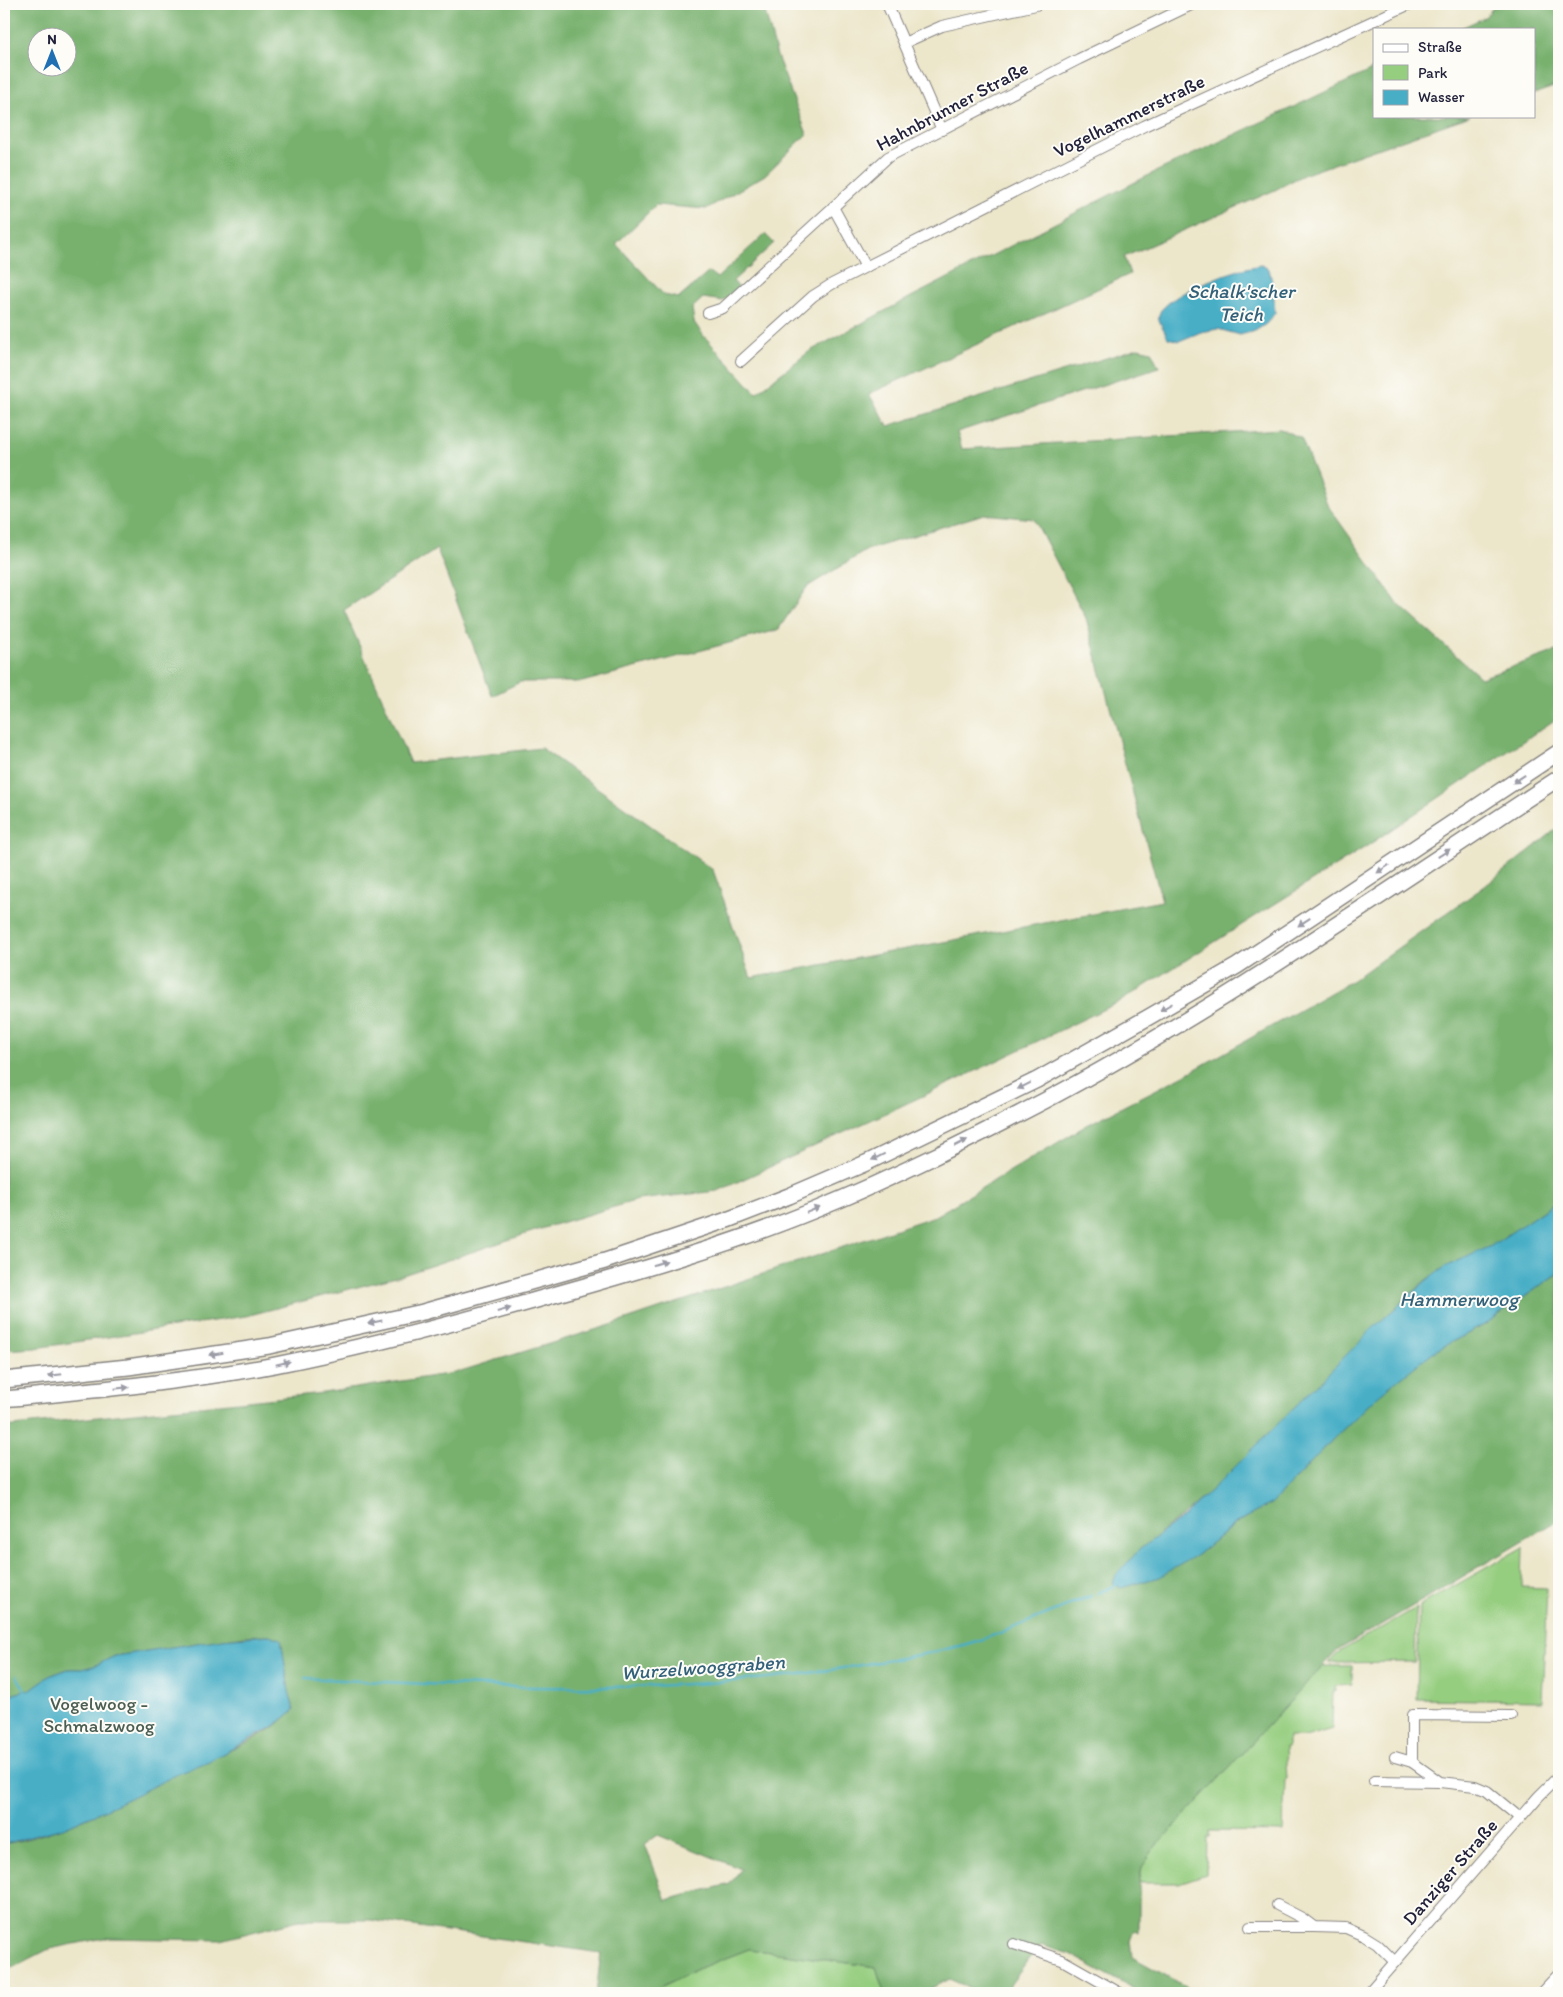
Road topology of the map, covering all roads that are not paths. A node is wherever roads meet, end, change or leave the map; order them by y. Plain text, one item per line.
1 (887, 4) edge
2 (1193, 4) edge
3 (1410, 4) edge
4 (1037, 7) edge
5 (904, 43) junction
6 (942, 130) junction
7 (833, 207) junction
8 (866, 267) junction
9 (708, 313) dead end
10 (741, 361) dead end
11 (1559, 752) edge
12 (1559, 778) edge
13 (4, 1380) edge
14 (4, 1399) edge
15 (1511, 1716) dead end
16 (1396, 1756) dead end
17 (1412, 1762) junction
18 (1559, 1776) edge
19 (1374, 1781) dead end
20 (1440, 1782) junction
21 (1520, 1818) junction
22 (1277, 1906) dead end
23 (1250, 1926) dead end
24 (1314, 1928) junction
25 (1014, 1944) dead end
26 (1395, 1962) junction
27 (1559, 1974) edge
28 (1120, 1993) edge
29 (1368, 1993) edge
30 (1541, 1993) edge

1 - 5 street
2 - 6 street, Hahnbrunner Straße
3 - 8 street, Vogelhammerstraße
4 - 5 street
5 - 6 street
6 - 7 street, Hahnbrunner Straße
7 - 8 street
7 - 9 street, Hahnbrunner Straße
8 - 10 street, Vogelhammerstraße
11 -> 13 highway
14 -> 12 highway
15 - 17 street
16 - 17 street
17 - 20 street
18 - 21 street, Danziger Straße
19 - 20 street
20 - 21 street
21 - 26 street, Danziger Straße
22 - 24 street
23 - 24 street
24 - 26 street
25 - 28 street
26 - 29 street, Danziger Straße
27 - 30 street

